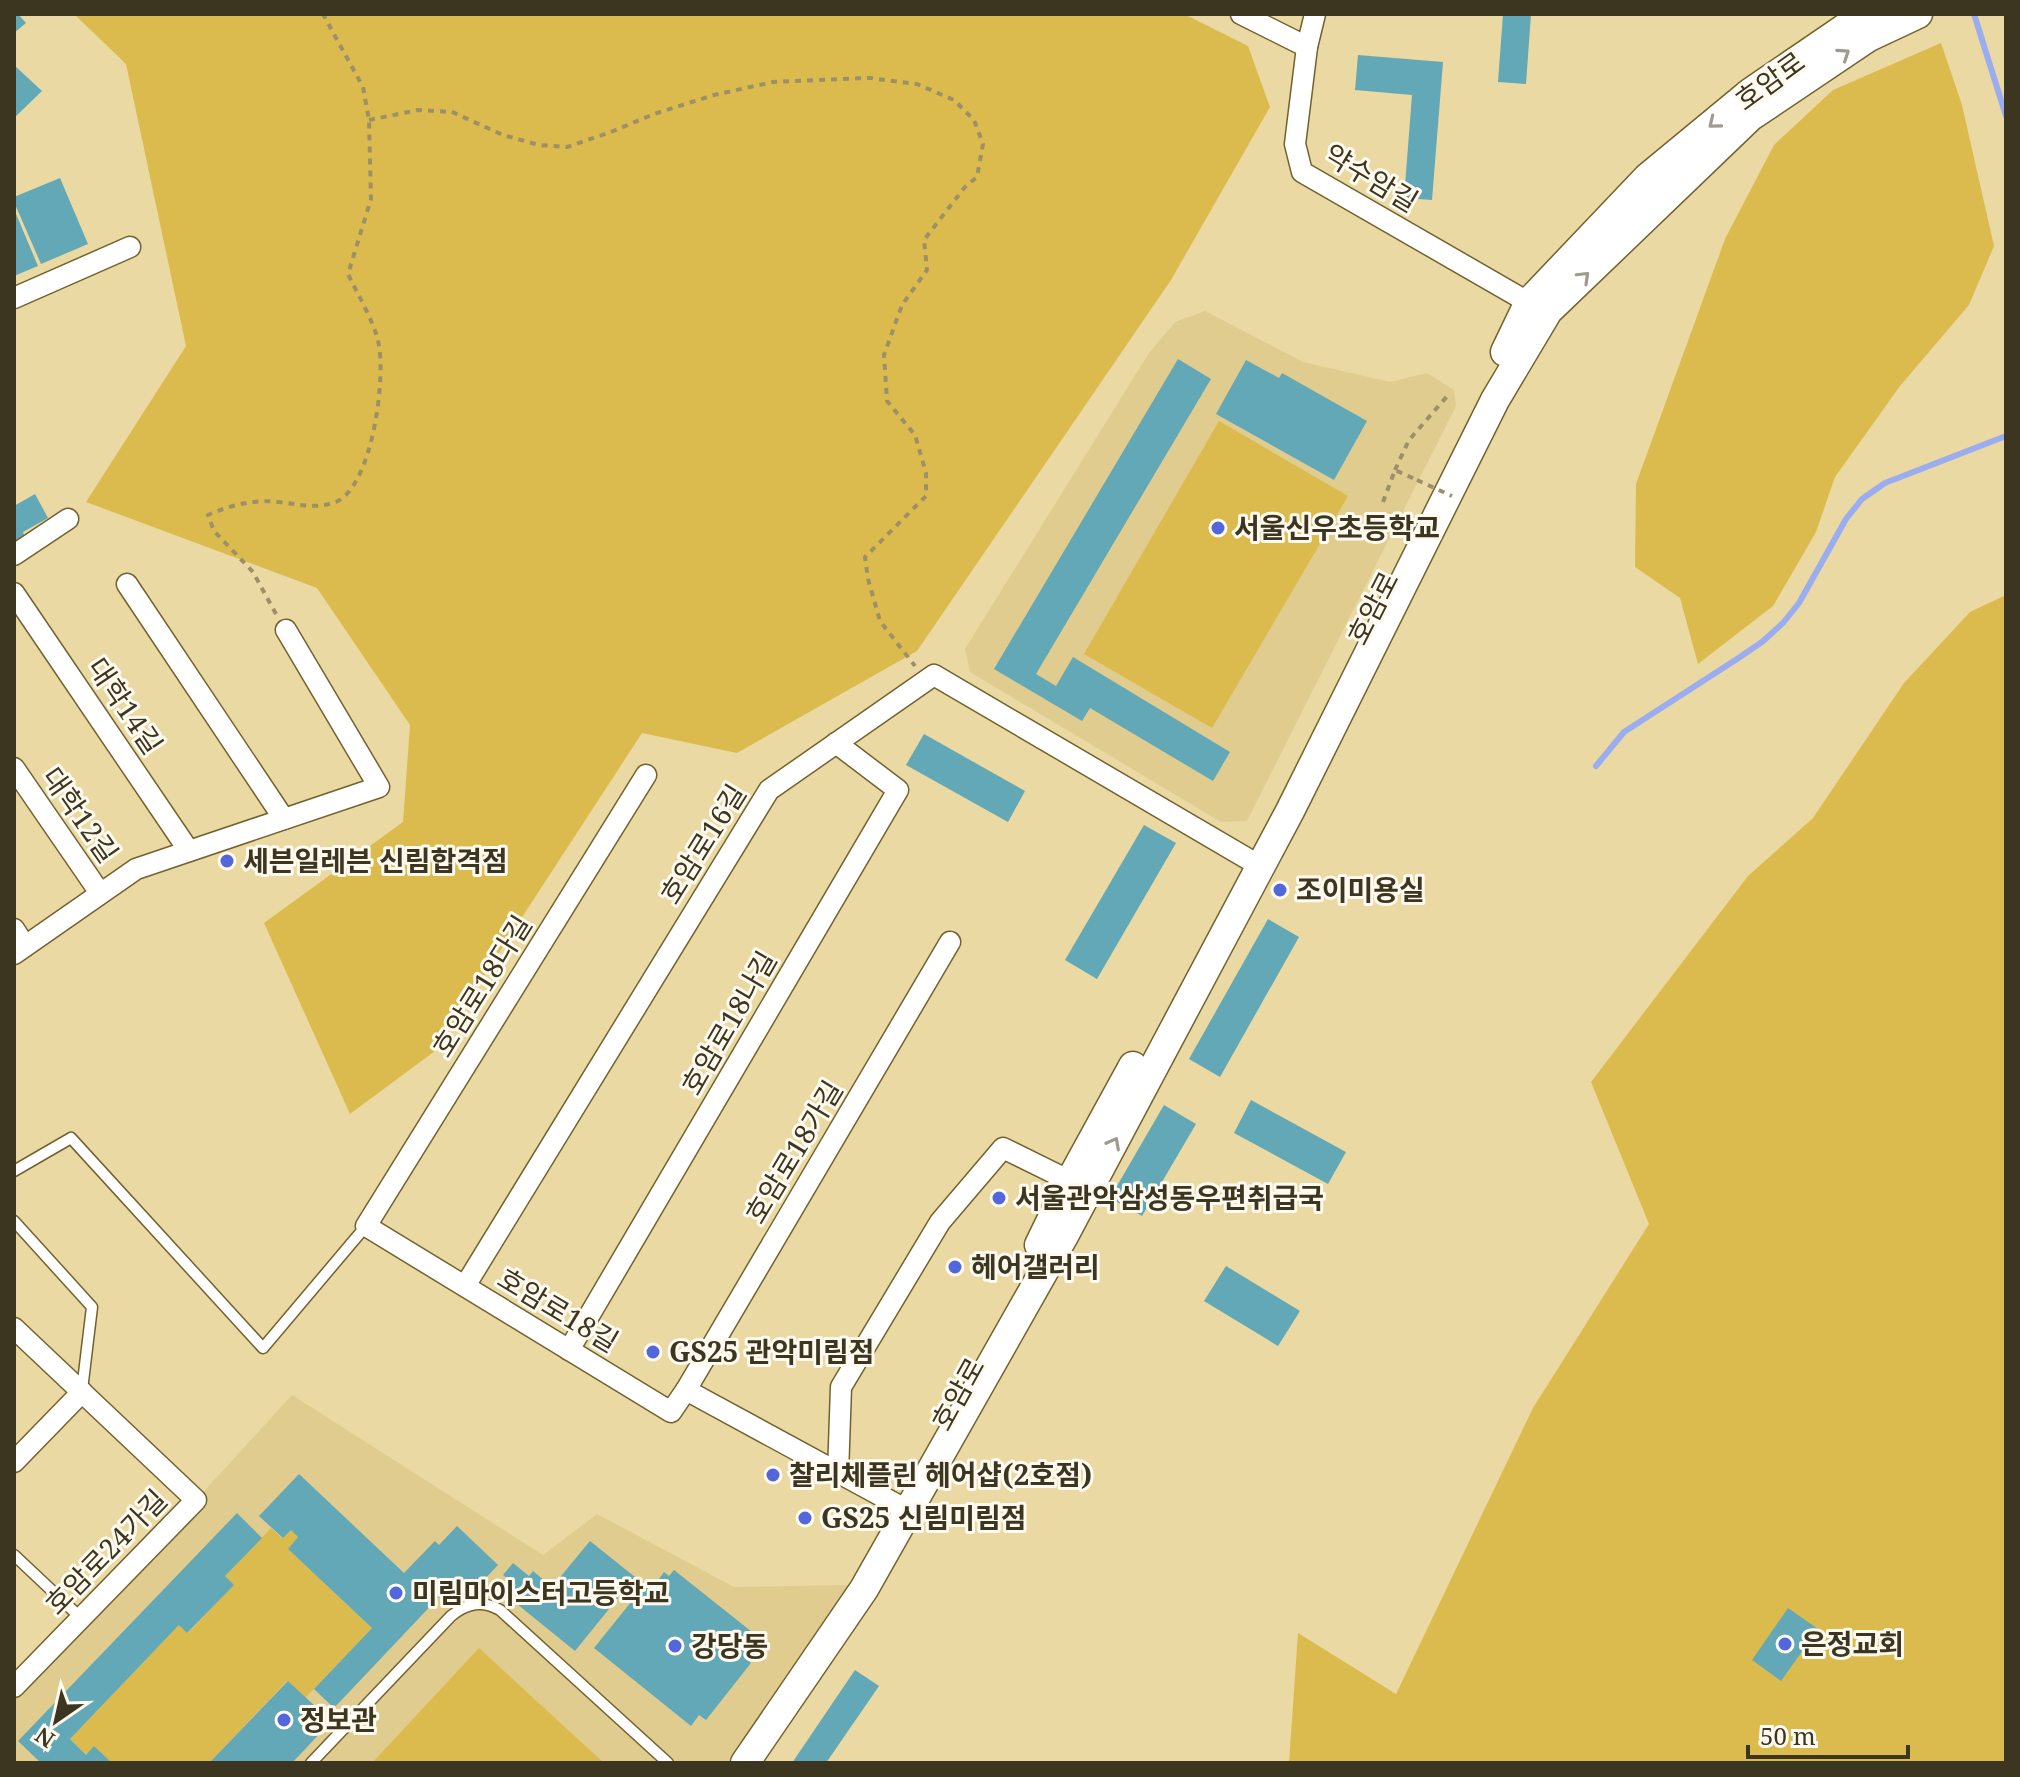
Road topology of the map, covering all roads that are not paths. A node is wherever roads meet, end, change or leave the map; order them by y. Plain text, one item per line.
1 (1241, 14) edge
2 (1315, 14) edge
3 (1869, 14) edge
4 (1918, 14) edge
5 (1307, 47) junction
6 (130, 247) dead end
7 (14, 298) edge
8 (1538, 308) junction
9 (68, 519) dead end
10 (14, 555) edge
11 (127, 584) dead end
12 (14, 593) edge
13 (286, 630) road end
14 (836, 743) junction
15 (14, 768) edge
16 (646, 775) dead end
17 (284, 819) junction
18 (189, 851) junction
19 (1248, 859) junction
20 (100, 893) junction
21 (950, 942) dead end
22 (18, 943) edge
23 (14, 1171) edge
24 (1070, 1181) junction
25 (14, 1221) edge
26 (366, 1226) junction
27 (465, 1286) junction
28 (14, 1328) edge
29 (569, 1350) junction
30 (686, 1390) junction
31 (82, 1392) junction
32 (14, 1462) edge
33 (838, 1474) junction
34 (896, 1504) junction
35 (14, 1555) edge
36 (81, 1618) junction
37 (14, 1686) edge
38 (311, 1763) edge
39 (668, 1763) edge
40 (735, 1763) edge
41 (745, 1763) edge

1 - 5 street
2 - 5 street, 약수암길
3 -> 8 main road, 호암로
8 -> 4 main road
5 - 8 street, 약수암길
6 - 7 street
8 - 19 main road, 호암로
41 -> 8 main road
9 - 10 street
11 - 17 street
12 - 18 street, 대학14길
13 - 17 street
14 - 19 street, 호암로16길
14 - 27 street, 호암로16길
14 - 29 street, 호암로18나길
15 - 20 street, 대학12길
16 - 26 street, 호암로18다길
17 - 18 street
18 - 20 street
19 - 24 main road, 호암로
20 - 22 street
21 - 30 street, 호암로18가길
23 - 26 lane
24 - 33 street
24 - 34 main road, 호암로
25 - 31 lane
26 - 27 street, 호암로18길
27 - 29 street, 호암로18길
28 - 31 street
29 - 30 street, 호암로18길
30 - 33 street
31 - 32 street
31 - 36 street, 호암로24가길
33 - 34 street
34 - 40 main road, 호암로
35 - 36 lane
36 - 37 street, 호암로24가길
38 - 39 lane

